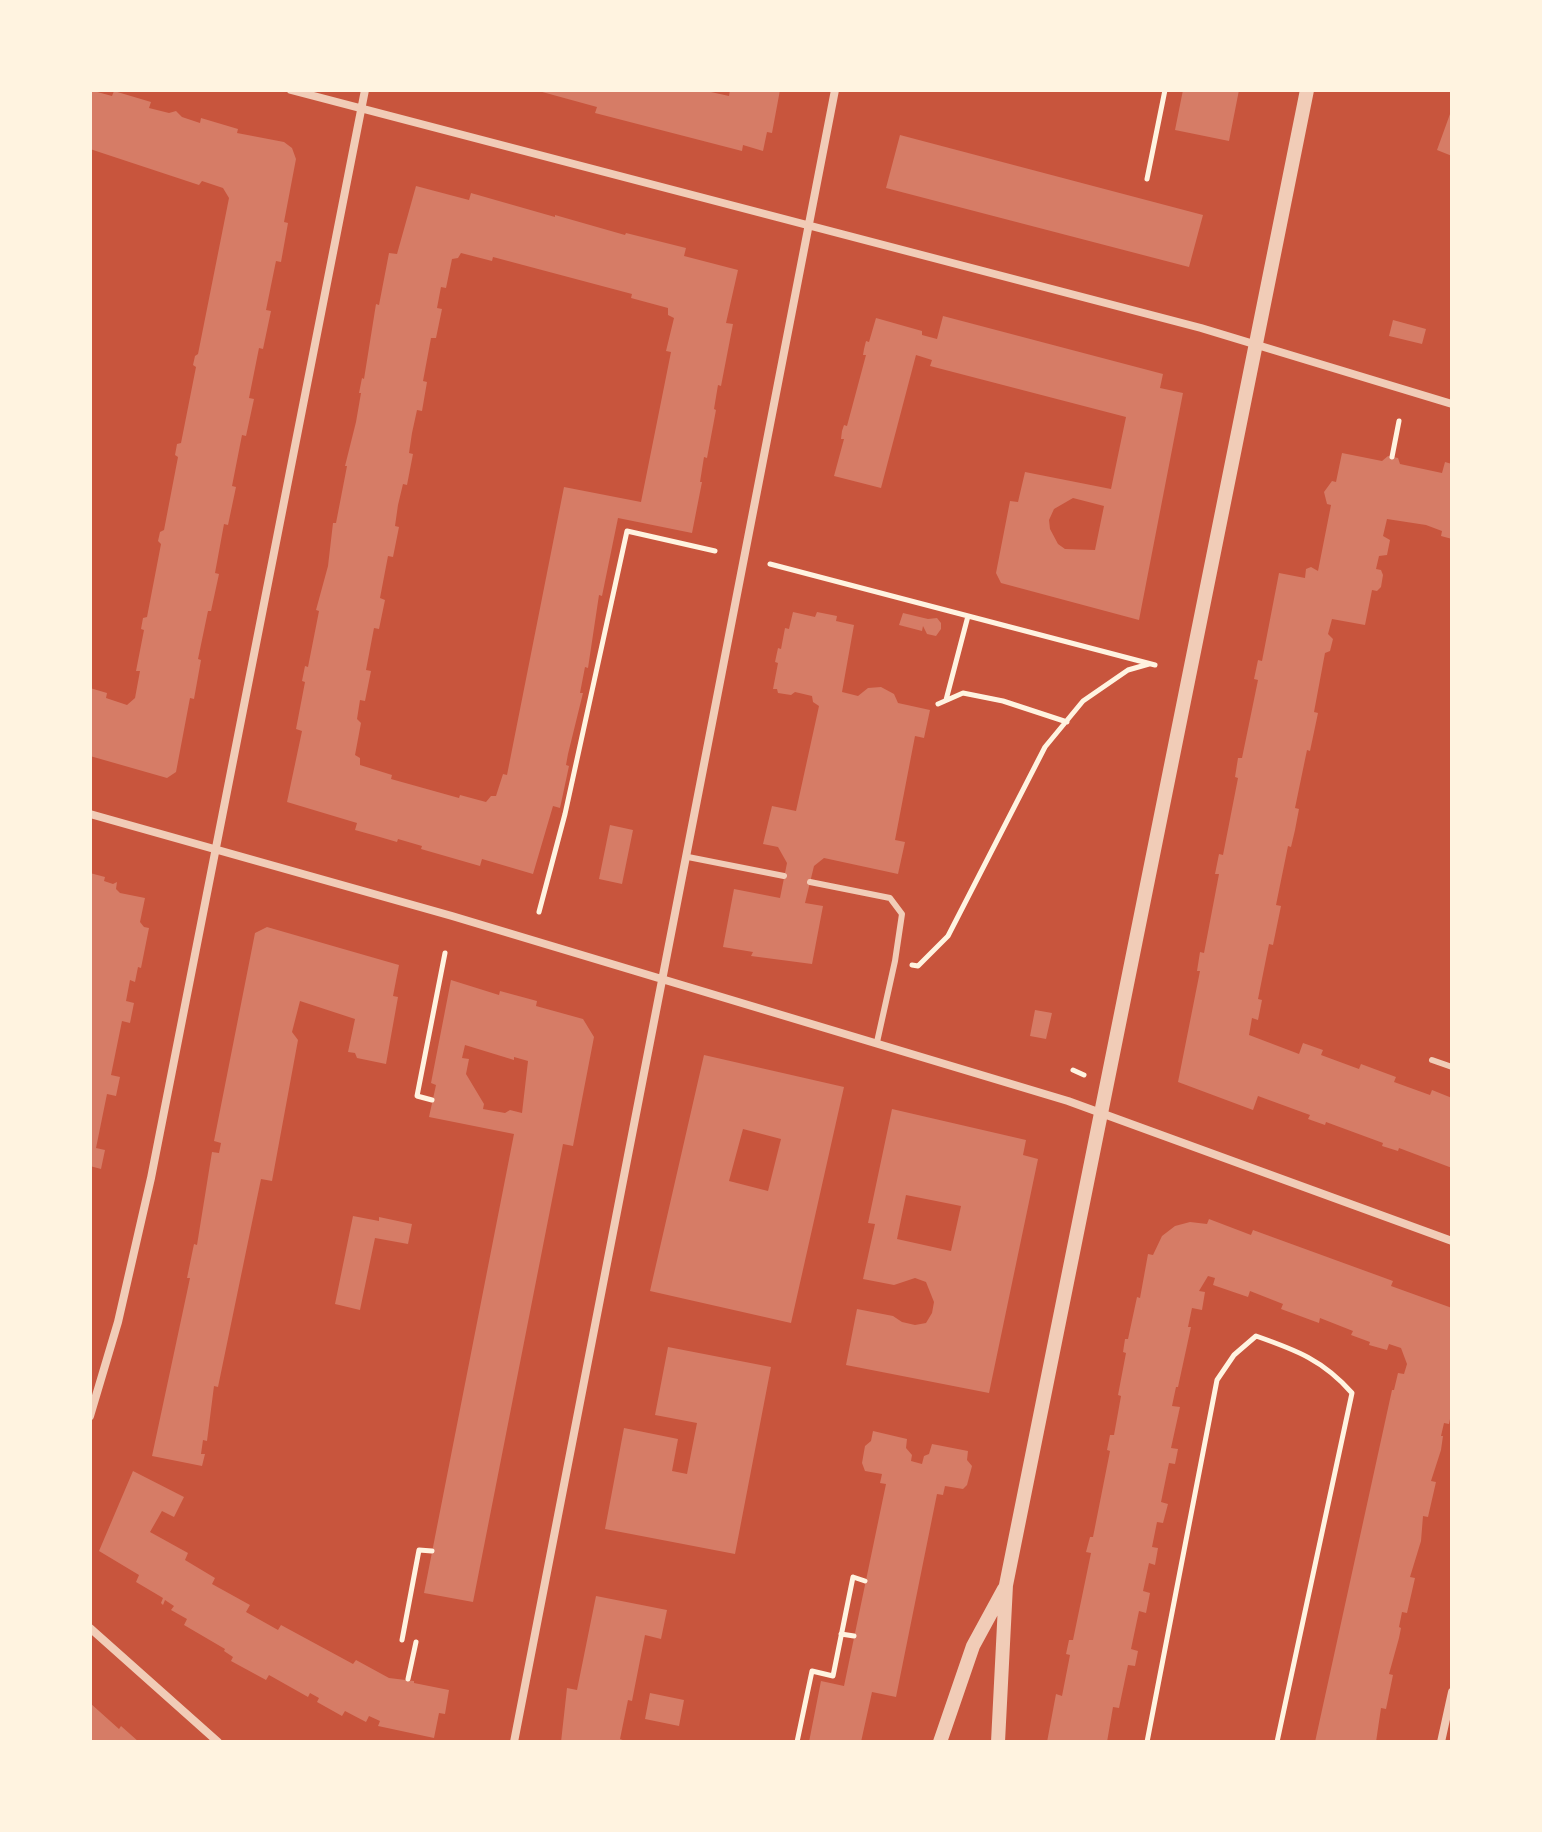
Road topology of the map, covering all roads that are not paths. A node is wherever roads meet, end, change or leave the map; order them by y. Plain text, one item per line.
1 (291, 90) edge
2 (365, 90) edge
3 (835, 90) edge
4 (1307, 90) edge
5 (361, 109) junction
6 (809, 225) junction
7 (1257, 345) junction
8 (1452, 404) edge
9 (90, 814) edge
10 (215, 851) junction
11 (688, 857) junction
12 (784, 876) dead end
13 (810, 882) dead end
14 (665, 979) junction
15 (877, 1042) junction
16 (1432, 1060) dead end
17 (1452, 1067) edge
18 (1101, 1113) junction
19 (1452, 1241) edge
20 (90, 1416) edge
21 (1006, 1585) junction
22 (90, 1628) edge
23 (1452, 1692) edge
24 (218, 1742) edge
25 (514, 1742) edge
26 (940, 1742) edge
27 (998, 1742) edge
28 (1441, 1742) edge

1 - 5 street
2 - 5 street
3 - 6 street
4 - 7 street
5 - 6 street
5 - 10 street
6 - 7 street
6 - 11 street
7 - 8 street
7 - 18 street
9 - 10 street
10 - 14 street
10 - 20 street
11 - 12 lane
11 - 14 street
13 - 15 lane
14 - 15 street
14 - 25 street
15 - 18 street
16 - 17 lane
18 - 19 street
18 - 21 street
21 - 26 street
21 - 27 street
22 - 24 street
23 - 28 street

